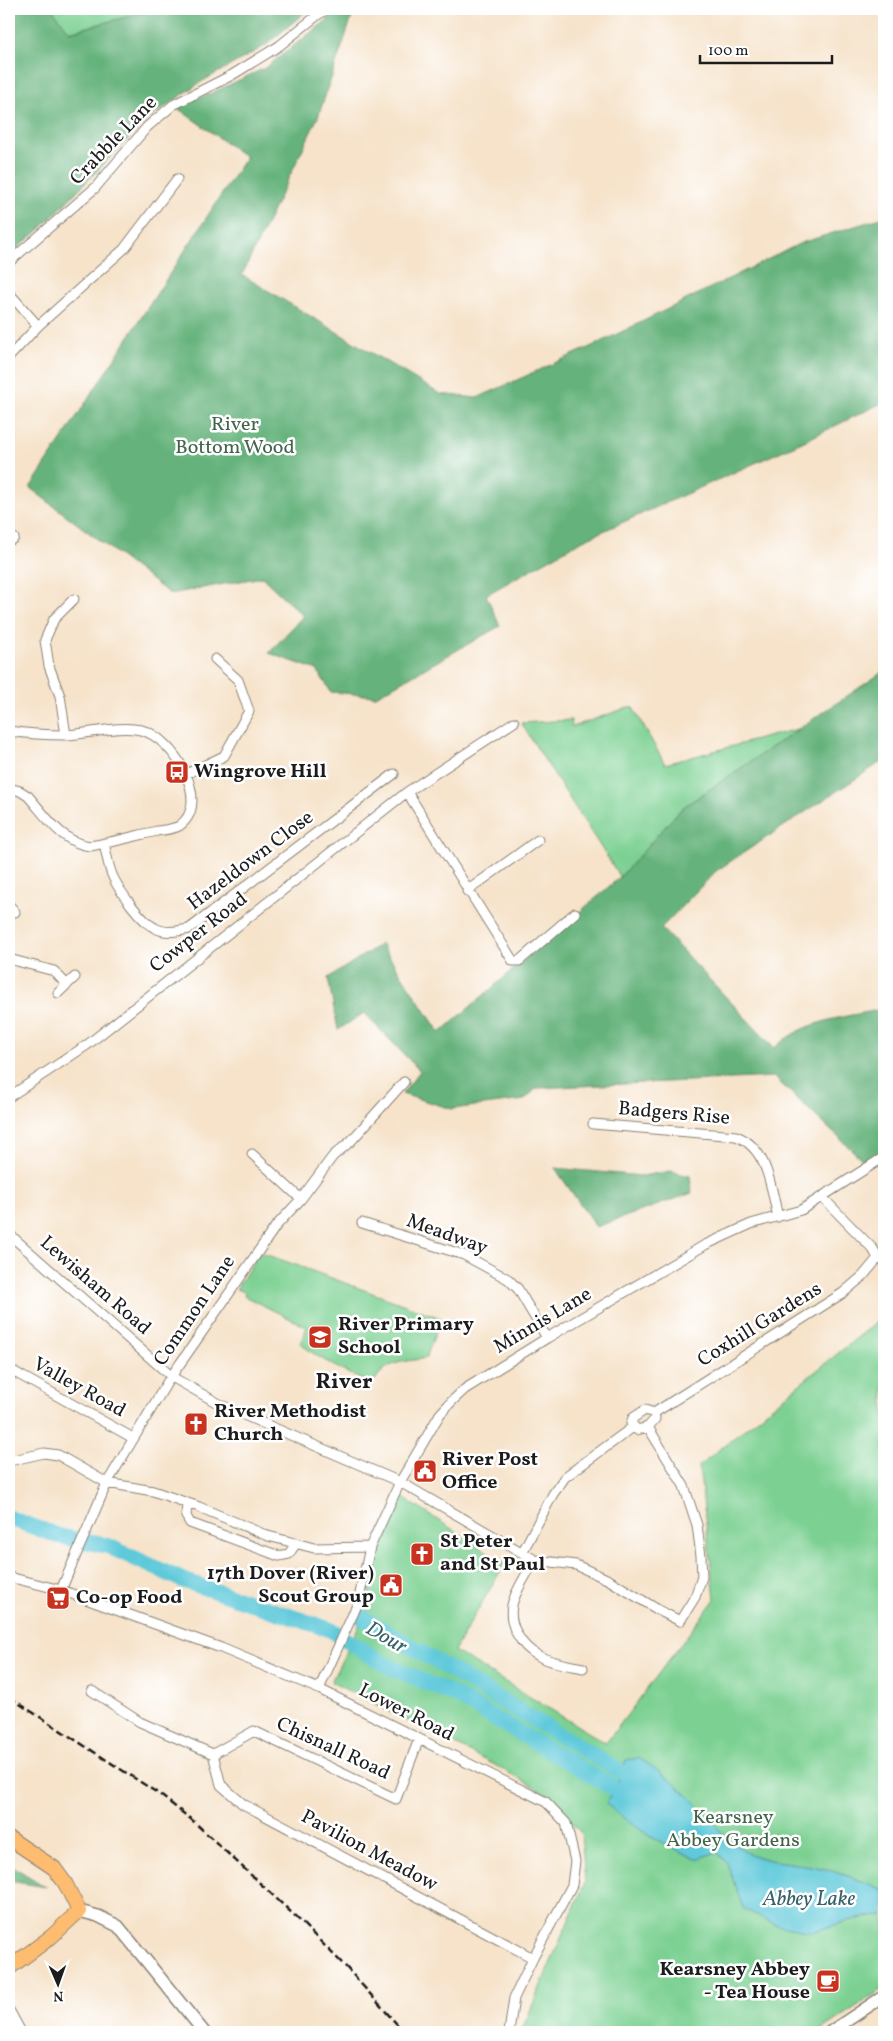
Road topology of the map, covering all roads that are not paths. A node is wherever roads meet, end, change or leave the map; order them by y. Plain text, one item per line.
1 (328, 9) edge
2 (176, 179) dead end
3 (9, 262) edge
4 (9, 293) edge
5 (38, 326) junction
6 (9, 357) edge
7 (74, 599) dead end
8 (215, 659) dead end
9 (514, 722) dead end
10 (9, 731) edge
11 (66, 735) junction
12 (186, 774) junction
13 (394, 774) dead end
14 (9, 788) edge
15 (407, 792) junction
16 (538, 840) dead end
17 (104, 844) junction
18 (467, 891) junction
19 (575, 913) dead end
20 (9, 959) edge
21 (76, 977) dead end
22 (67, 985) junction
23 (58, 993) dead end
24 (404, 1082) dead end
25 (9, 1097) edge
26 (593, 1124) dead end
27 (252, 1154) dead end
28 (884, 1157) edge
29 (822, 1197) junction
30 (301, 1200) junction
31 (778, 1217) junction
32 (362, 1224) dead end
33 (9, 1234) edge
34 (881, 1260) edge
35 (547, 1338) junction
36 (9, 1369) edge
37 (172, 1378) junction
38 (654, 1413) junction
39 (633, 1427) junction
40 (648, 1428) junction
41 (132, 1438) junction
42 (9, 1461) edge
43 (400, 1482) junction
44 (107, 1483) junction
45 (187, 1504) junction
46 (296, 1543) junction
47 (370, 1547) junction
48 (522, 1552) junction
49 (535, 1560) junction
50 (9, 1577) edge
51 (61, 1590) junction
52 (583, 1668) dead end
53 (319, 1689) junction
54 (92, 1691) dead end
55 (419, 1739) junction
56 (213, 1754) junction
57 (9, 1838) edge
58 (78, 1911) junction
59 (533, 1958) junction
60 (9, 1968) edge
61 (884, 1996) edge
62 (9, 2010) edge
63 (21, 2032) edge
64 (204, 2032) edge
65 (509, 2032) edge
66 (830, 2032) edge

1 - 3 street, Crabble Lane
2 - 5 street
4 - 5 street
5 - 6 street
7 - 11 street
8 - 12 street
9 - 15 street, Cowper Road
10 - 11 street
11 - 12 street
12 - 17 street
13 - 17 street, Hazeldown Close
14 - 17 street
15 - 18 street
15 - 25 street, Cowper Road
16 - 18 street
18 - 19 street
20 - 22 street
21 - 22 street
22 - 23 street
24 - 30 street, Common Lane
26 - 31 street, Badgers Rise
27 - 30 street
28 - 29 street, Minnis Lane
29 - 31 street, Minnis Lane
29 - 34 street, Coxhill Gardens
30 - 37 street, Common Lane
31 - 35 street, Minnis Lane
32 - 35 street, Meadway
33 - 37 street, Lewisham Road
34 - 38 street, Coxhill Gardens
35 - 43 street, Minnis Lane
36 - 41 street, Valley Road
37 - 41 street, Common Lane
37 - 43 street, Lewisham Road
38 - 39 street, Coxhill Gardens
38 - 40 street
39 - 40 street
39 - 48 street, Coxhill Gardens
40 - 49 street
41 - 44 street, Common Lane
42 - 44 street
43 - 47 street, Minnis Lane
43 - 48 street, Lewisham Road
44 - 45 street
44 - 51 street, Common Lane
45 - 46 street
45 - 46 street
46 - 47 street
47 - 53 street, Minnis Lane
48 - 49 street, Lewisham Road
49 - 52 street
50 - 51 street, Lower Road
51 - 53 street, Lower Road
53 - 55 street, Lower Road
54 - 56 street
55 - 56 street, Chisnall Road
55 - 59 street, Lower Road
56 - 59 street, Pavilion Meadow
57 - 58 main road
58 - 60 main road
58 - 64 street
59 - 65 street, Lower Road
61 - 66 street
62 - 63 street

